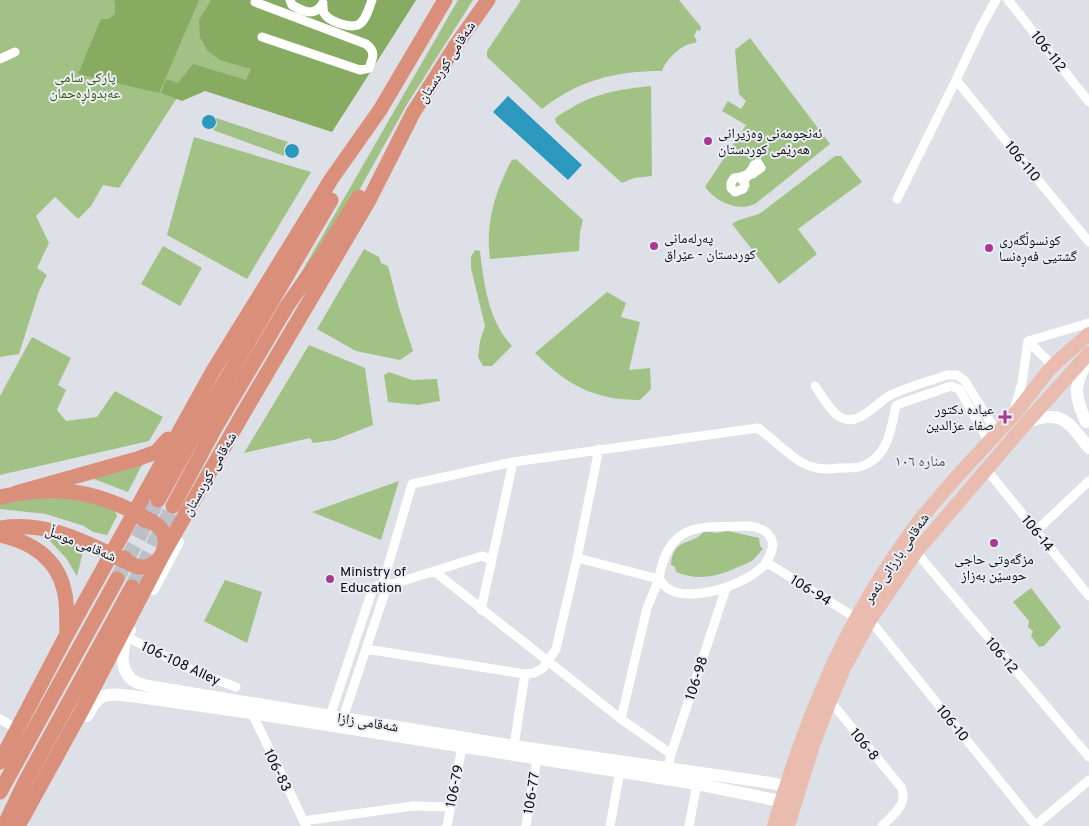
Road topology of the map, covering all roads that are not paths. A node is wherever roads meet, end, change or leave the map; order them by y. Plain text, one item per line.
1 (256, 0) edge
2 (290, 0) edge
3 (372, 0) edge
4 (445, 0) edge
5 (488, 0) edge
6 (996, 0) edge
7 (1008, 0) edge
8 (324, 2) edge
9 (262, 37) dead end
10 (15, 52) dead end
11 (0, 58) edge
12 (956, 80) junction
13 (1089, 102) edge
14 (380, 110) junction
15 (406, 125) junction
16 (897, 199) dead end
17 (1089, 242) edge
18 (1089, 323) edge
19 (1089, 334) edge
20 (1028, 342) junction
21 (1089, 355) edge
22 (1053, 366) junction
23 (1064, 380) junction
24 (815, 386) dead end
25 (1012, 417) junction
26 (184, 421) junction
27 (1027, 422) junction
28 (1087, 424) edge
29 (993, 438) junction
30 (1089, 448) edge
31 (599, 449) junction
32 (513, 462) junction
33 (986, 469) junction
34 (1089, 481) edge
35 (16, 493) junction
36 (0, 497) edge
37 (158, 500) tunnel mouth
38 (192, 502) junction
39 (173, 506) tunnel mouth
40 (134, 512) junction
41 (153, 522) junction
42 (0, 528) edge
43 (1036, 531) junction
44 (123, 532) junction
45 (0, 535) edge
46 (916, 552) junction
47 (111, 554) junction
48 (163, 554) junction
49 (577, 558) junction
50 (492, 560) junction
51 (766, 562) junction
52 (131, 564) junction
53 (434, 571) junction
54 (117, 579) tunnel mouth
55 (659, 579) junction
56 (383, 583) junction
57 (132, 587) tunnel mouth
58 (726, 588) junction
59 (1089, 596) edge
60 (481, 610) junction
61 (856, 618) junction
62 (870, 620) junction
63 (67, 634) junction
64 (127, 637) junction
65 (366, 649) junction
66 (548, 662) junction
67 (525, 674) junction
68 (236, 687) dead end
69 (830, 700) junction
70 (252, 713) junction
71 (330, 716) junction
72 (343, 718) junction
73 (0, 719) edge
74 (622, 719) junction
75 (17, 729) junction
76 (514, 746) junction
77 (462, 747) junction
78 (671, 754) junction
79 (1089, 758) edge
80 (537, 759) junction
81 (0, 762) edge
82 (668, 768) junction
83 (620, 771) junction
84 (1089, 780) edge
85 (697, 784) junction
86 (792, 787) junction
87 (0, 792) edge
88 (37, 792) junction
89 (788, 802) junction
90 (450, 807) junction
91 (304, 824) edge
92 (4, 826) edge
93 (18, 826) edge
94 (447, 826) edge
95 (526, 826) edge
96 (610, 826) edge
97 (689, 826) edge
98 (774, 826) edge
99 (788, 826) edge
100 (882, 826) edge
101 (1036, 826) edge

1 - 9 street
2 - 8 street
3 - 8 street
4 - 14 highway
5 - 15 highway, شەقامی کوردستان
6 - 12 street
7 - 13 street, 106-112
10 - 11 street
12 - 16 street
12 - 17 street, 106-110
14 - 26 highway
14 - 37 highway
15 - 38 highway, شەقامی کوردستان
15 - 39 highway, شەقامی کوردستان
18 - 20 street
19 - 22 main road, شەقامی بارزانی نەمر
20 - 22 street
20 - 25 street
21 - 23 main road, شەقامی بارزانی نەمر
21 - 28 street
22 - 23 main road
22 - 25 main road, شەقامی بارزانی نەمر
23 - 27 main road, شەقامی بارزانی نەمر
23 - 28 street
24 - 29 street
25 - 29 main road, شەقامی بارزانی نەمر
26 - 35 highway
26 - 40 highway
27 - 30 street
27 - 33 main road, شەقامی بارزانی نەمر
29 - 31 street
29 - 61 main road, شەقامی بارزانی نەمر
31 - 32 street
31 - 49 street
32 - 50 street
32 - 56 street
33 - 43 street, 106-14
33 - 46 main road, شەقامی بارزانی نەمر
34 - 43 street
35 - 36 highway
35 - 40 highway
38 - 48 highway, شەقامی کوردستان
38 - 64 street, شەقامی زازا
40 - 41 highway
40 - 44 highway
41 - 44 highway
41 - 48 highway
42 - 47 highway, شەقامی موسڵ
43 - 59 street, 106-14
44 - 47 highway
44 - 52 highway
45 - 63 highway
46 - 62 main road, شەقامی بارزانی نەمر
46 - 79 street, 106-12
47 - 52 highway, شەقامی موسڵ
47 - 63 highway
48 - 52 highway
48 - 88 highway, شەقامی کوردستان
49 - 55 street
49 - 66 street
50 - 53 street
50 - 60 street
51 - 55 street
51 - 58 street
51 - 61 street, 106-94
53 - 56 street
53 - 60 street
54 - 87 highway
55 - 58 street
55 - 74 street
56 - 65 street
56 - 71 street
57 - 92 highway
58 - 78 street, 106-98
60 - 66 street
61 - 86 main road, شەقامی بارزانی نەمر
62 - 69 main road, شەقامی بارزانی نەمر
62 - 101 street, 106-10
63 - 75 highway
64 - 68 street, 106-108 Alley
64 - 71 street, شەقامی زازا
65 - 67 street
65 - 72 street
66 - 67 street
66 - 74 street
67 - 76 street
69 - 86 main road, شەقامی بارزانی نەمر
69 - 100 street, 106-8
70 - 77 street, شەقامی زازا
70 - 88 street, شەقامی زازا
70 - 91 street, 106-83
71 - 72 street, شەقامی زازا
72 - 76 street, شەقامی زازا
73 - 75 street
74 - 78 street
75 - 81 highway
76 - 82 street, شەقامی زازا
77 - 80 street, شەقامی زازا
77 - 90 street, 106-79
78 - 82 street, 106-98
80 - 83 street, شەقامی زازا
80 - 95 street, 106-77
82 - 86 street, شەقامی زازا
83 - 85 street, شەقامی زازا
83 - 96 street
84 - 101 street
85 - 89 street, شەقامی زازا
85 - 97 street
86 - 89 main road, شەقامی بارزانی نەمر
88 - 93 highway, شەقامی کوردستان
89 - 98 main road, شەقامی بارزانی نەمر
89 - 99 main road, شەقامی بارزانی نەمر
90 - 91 street
90 - 94 street, 106-79

